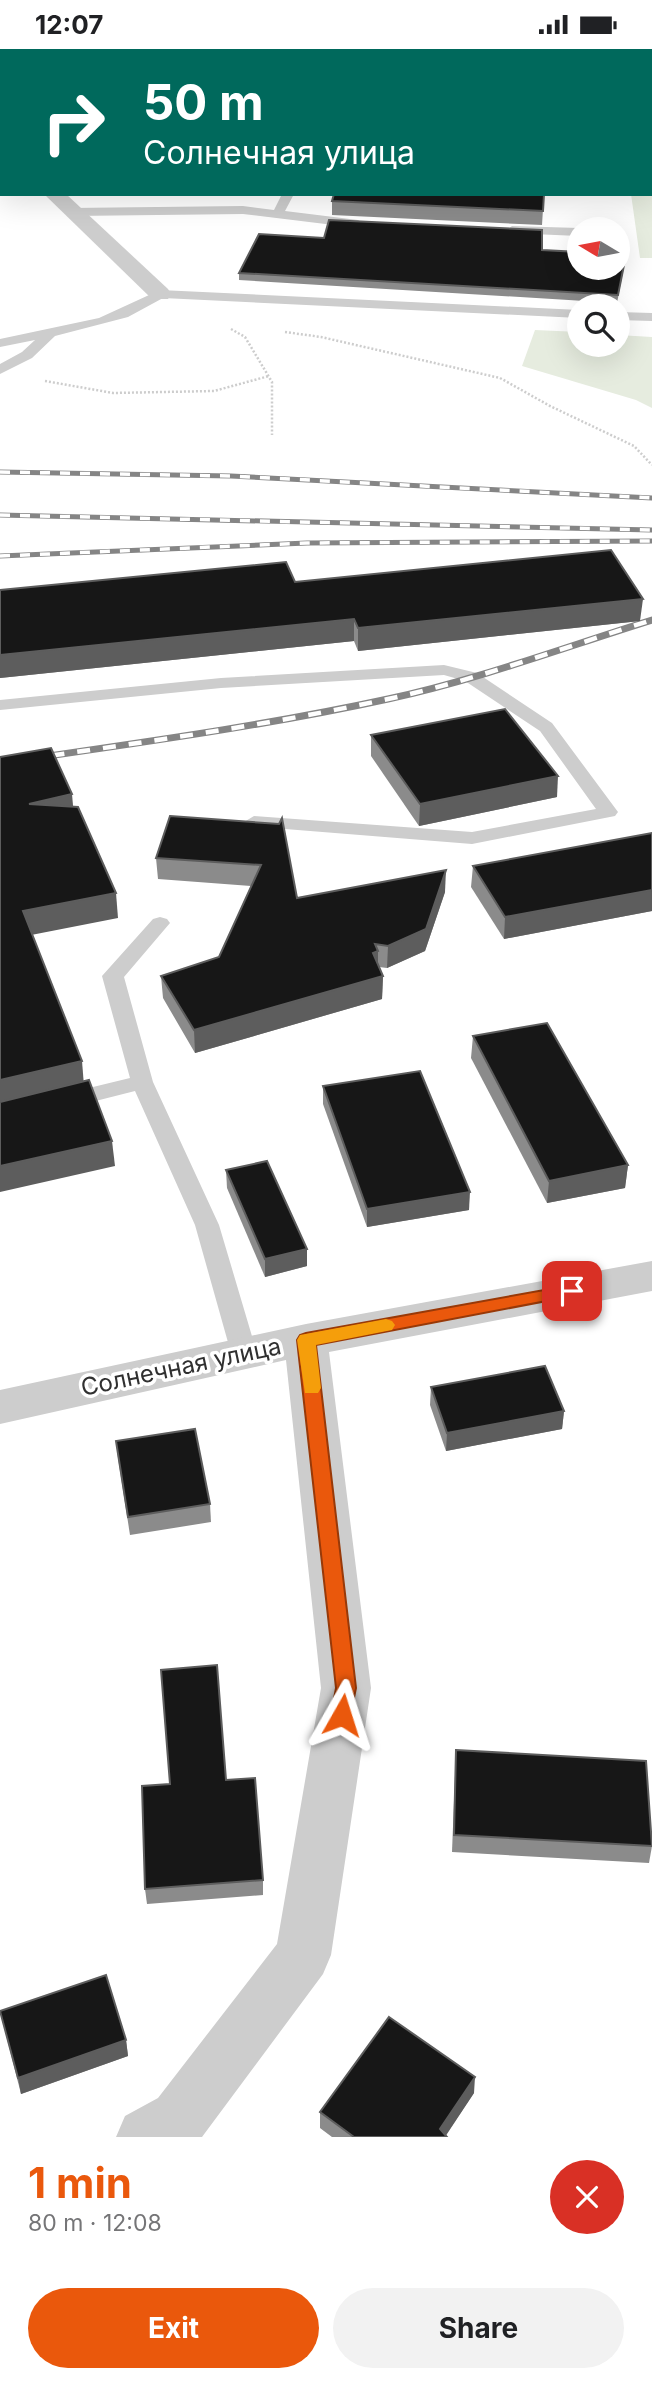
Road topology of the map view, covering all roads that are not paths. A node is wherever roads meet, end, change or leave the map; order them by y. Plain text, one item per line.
1 (56, 196) edge
2 (144, 196) edge
3 (287, 196) edge
4 (135, 211) junction
5 (72, 212) junction
6 (278, 214) junction
7 (368, 224) edge
8 (500, 229) edge
9 (567, 232) edge
10 (160, 294) junction
11 (567, 313) edge
12 (630, 316) edge
13 (652, 317) edge
14 (52, 332) junction
15 (0, 343) edge
16 (0, 370) edge
17 (0, 705) edge
18 (231, 821) edge
19 (160, 923) dead end
20 (142, 1082) junction
21 (43, 1106) edge
22 (652, 1276) edge
23 (306, 1340) junction
24 (244, 1353) junction
25 (0, 1408) edge
26 (146, 2137) edge

1 - 5 street
2 - 4 lane
3 - 6 lane
4 - 5 lane
4 - 6 lane
5 - 10 street
6 - 7 lane
8 - 9 lane
10 - 11 lane
10 - 14 lane
12 - 13 lane
14 - 15 lane
14 - 16 lane
17 - 18 lane
19 - 20 lane
20 - 21 lane
20 - 24 lane
22 - 23 street, Солнечная улица
23 - 24 street, Солнечная улица
23 - 26 street
24 - 25 street, Солнечная улица

